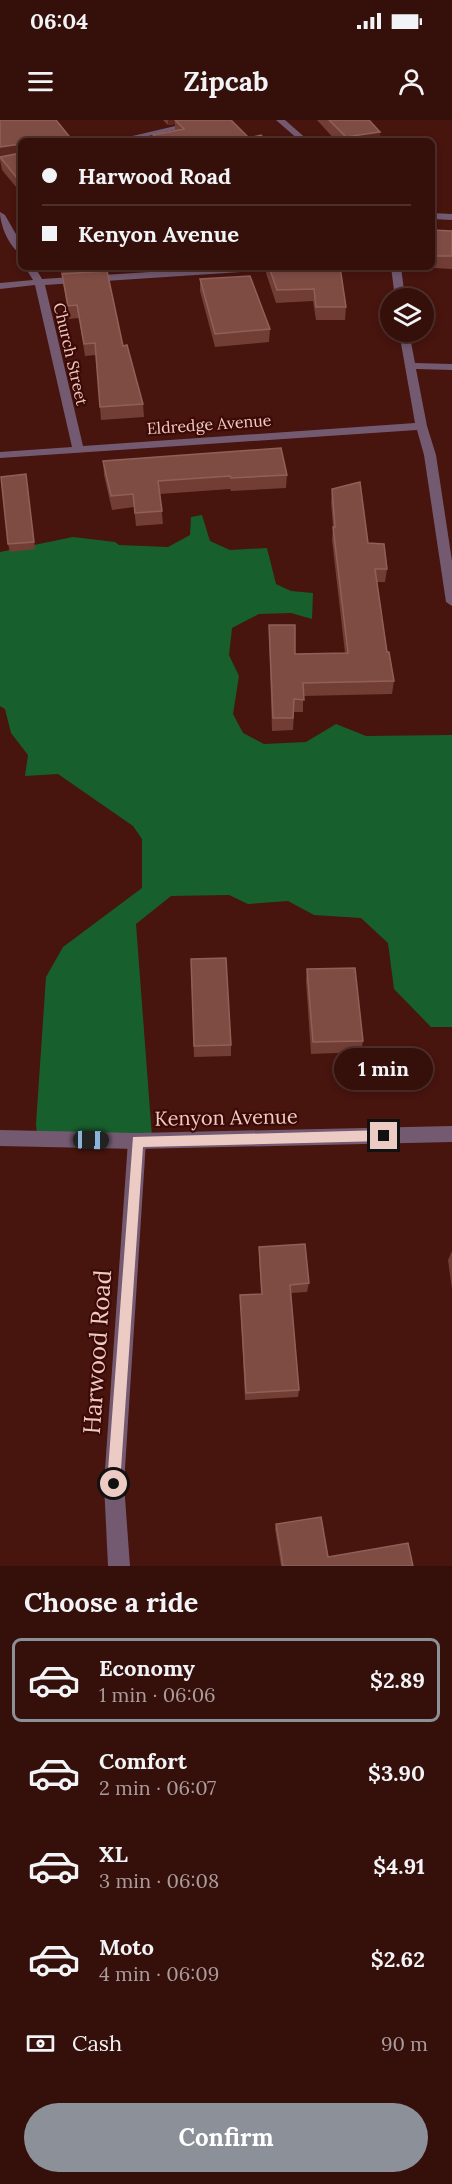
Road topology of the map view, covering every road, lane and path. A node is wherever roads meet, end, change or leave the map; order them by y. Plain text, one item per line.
1 (213, 120) edge
2 (280, 120) edge
3 (129, 138) edge
4 (301, 138) edge
5 (0, 215) edge
6 (435, 216) edge
7 (452, 217) edge
8 (18, 246) edge
9 (32, 270) edge
10 (226, 270) edge
11 (396, 270) edge
12 (39, 282) junction
13 (0, 286) edge
14 (399, 288) edge
15 (405, 342) edge
16 (409, 366) junction
17 (452, 367) edge
18 (421, 426) junction
19 (78, 449) junction
20 (0, 454) edge
21 (452, 602) edge
22 (452, 1134) edge
23 (0, 1138) edge
24 (137, 1141) junction
25 (119, 1566) edge

1 - 3 street
2 - 4 street
5 - 8 street
6 - 7 street
9 - 12 street, Church Street
10 - 12 street
11 - 14 street
12 - 13 street
12 - 19 street, Church Street
15 - 16 street
16 - 17 street
16 - 18 street
18 - 19 street, Eldredge Avenue
18 - 21 street
19 - 20 street, Eldredge Avenue
22 - 24 street, Kenyon Avenue
23 - 24 street, Kenyon Avenue
24 - 25 street, Harwood Road

